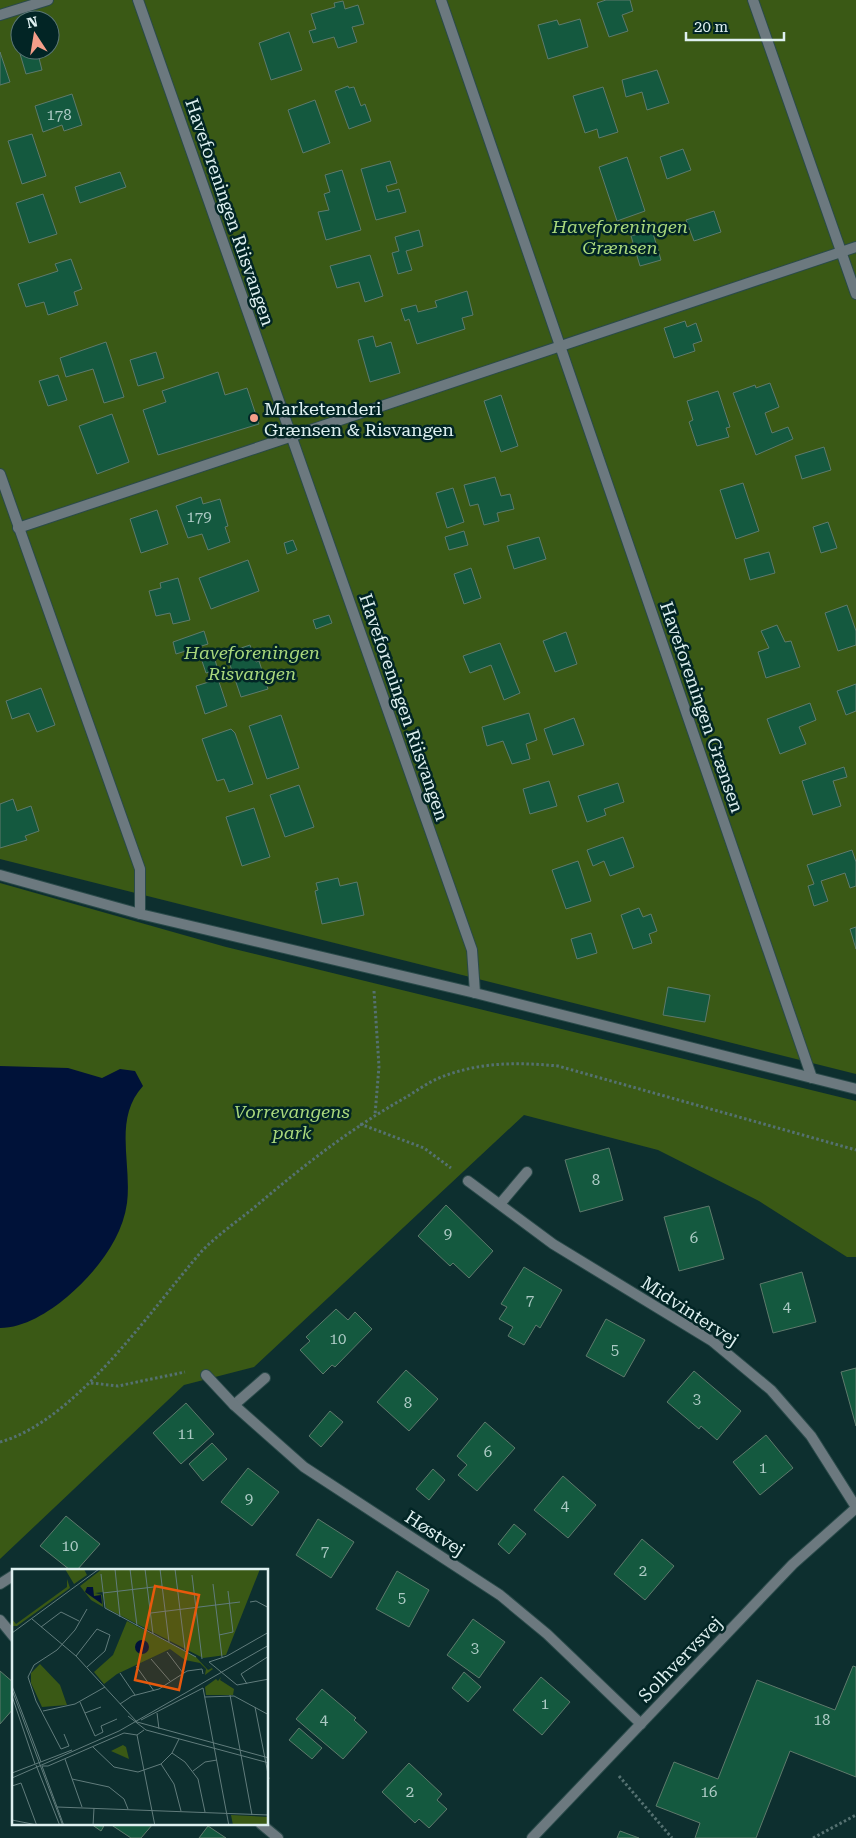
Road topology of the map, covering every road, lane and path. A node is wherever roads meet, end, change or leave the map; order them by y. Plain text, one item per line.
1 (48, 0) edge
2 (138, 0) edge
3 (441, 0) edge
4 (753, 0) edge
5 (0, 16) edge
6 (856, 246) edge
7 (841, 252) junction
8 (856, 294) edge
9 (561, 346) junction
10 (291, 435) junction
11 (0, 474) edge
12 (18, 528) junction
13 (0, 875) edge
14 (140, 914) junction
15 (373, 969) junction
16 (475, 993) junction
17 (812, 1078) junction
18 (856, 1089) edge
19 (374, 1115) junction
20 (360, 1124) junction
21 (856, 1150) edge
22 (527, 1172) dead end
23 (468, 1181) joint
24 (500, 1204) junction
25 (206, 1375) joint
26 (265, 1378) dead end
27 (90, 1383) junction
28 (234, 1405) junction
29 (0, 1442) edge
30 (856, 1508) edge
31 (12, 1576) edge
32 (0, 1584) edge
33 (0, 1620) edge
34 (12, 1635) edge
35 (641, 1724) junction
36 (606, 1761) junction
37 (856, 1814) edge
38 (263, 1826) edge
39 (278, 1838) edge
40 (532, 1838) edge
41 (672, 1838) edge
42 (813, 1838) edge

1 - 5 street
2 - 10 street, Haveforeningen Riisvangen
3 - 9 street, Haveforeningen Grænsen
4 - 7 street
6 - 7 street
7 - 8 street
7 - 9 street
9 - 10 street
9 - 17 street, Haveforeningen Grænsen
10 - 12 street
10 - 16 street, Haveforeningen Riisvangen
11 - 12 street
12 - 14 street
13 - 14 street
14 - 15 street
15 - 16 street
15 - 19 path
16 - 17 street
17 - 18 street
19 - 20 path
19 - 21 path
20 - 23 path
20 - 27 path
22 - 24 street
23 - 24 street, Midvintervej
24 - 30 street, Midvintervej
25 - 27 path
25 - 28 street, Høstvej
26 - 28 street
27 - 29 path
28 - 35 street, Høstvej
30 - 35 street, Solhvervsvej
31 - 32 street
33 - 34 street
35 - 36 street, Solhvervsvej
36 - 40 street, Solhvervsvej
36 - 41 path
37 - 42 path
38 - 39 street

